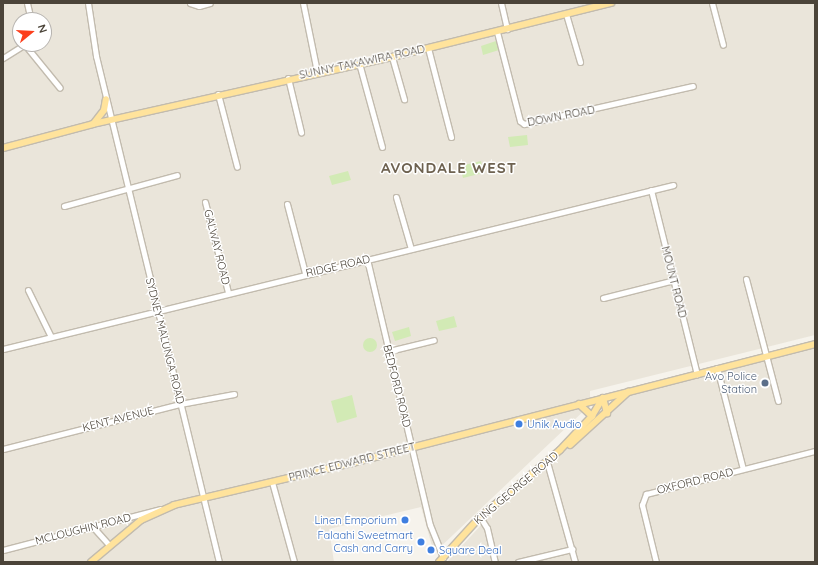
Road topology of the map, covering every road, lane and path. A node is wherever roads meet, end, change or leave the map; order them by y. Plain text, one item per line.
1 (88, 3) edge
2 (190, 3) edge
3 (210, 3) edge
4 (304, 3) edge
5 (501, 3) edge
6 (611, 3) edge
7 (712, 3) edge
8 (566, 14) junction
9 (507, 29) junction
10 (497, 32) junction
11 (723, 45) dead end
12 (428, 48) junction
13 (12, 52) edge
14 (31, 52) edge
15 (392, 57) junction
16 (3, 58) edge
17 (580, 62) dead end
18 (359, 63) junction
19 (317, 72) junction
20 (288, 78) junction
21 (693, 86) dead end
22 (60, 88) dead end
23 (218, 94) junction
24 (106, 98) junction
25 (404, 99) dead end
26 (112, 119) junction
27 (93, 124) junction
28 (301, 132) dead end
29 (451, 137) dead end
30 (382, 147) dead end
31 (3, 148) edge
32 (237, 167) dead end
33 (177, 175) dead end
34 (673, 185) dead end
35 (128, 188) junction
36 (651, 190) junction
37 (396, 197) dead end
38 (205, 202) dead end
39 (287, 204) dead end
40 (64, 206) dead end
41 (410, 249) junction
42 (367, 259) junction
43 (305, 274) junction
44 (746, 279) dead end
45 (674, 280) junction
46 (28, 290) dead end
47 (228, 292) junction
48 (603, 298) dead end
49 (157, 310) junction
50 (51, 337) junction
51 (434, 340) dead end
52 (815, 344) edge
53 (3, 349) edge
54 (389, 351) junction
55 (766, 356) junction
56 (717, 368) junction
57 (697, 374) junction
58 (628, 392) junction
59 (234, 394) dead end
60 (603, 398) junction
61 (778, 401) dead end
62 (180, 404) junction
63 (579, 404) junction
64 (607, 413) junction
65 (592, 416) junction
66 (413, 447) junction
67 (3, 449) edge
68 (560, 450) junction
69 (815, 450) edge
70 (548, 462) junction
71 (743, 468) junction
72 (272, 482) junction
73 (203, 497) junction
74 (163, 508) junction
75 (480, 517) junction
76 (93, 527) junction
77 (109, 545) junction
78 (572, 549) junction
79 (3, 550) edge
80 (441, 560) edge
81 (91, 562) edge
82 (219, 562) edge
83 (294, 562) edge
84 (495, 562) edge
85 (518, 562) edge
86 (575, 562) edge
87 (656, 562) edge

1 - 24 street, SYDNEY MALUNGA ROAD
2 - 3 street
4 - 19 street
5 - 9 street
6 - 8 main road, SUNNY TAKAWIRA ROAD
7 - 11 street
8 - 9 main road, SUNNY TAKAWIRA ROAD
8 - 17 street
9 - 10 main road, SUNNY TAKAWIRA ROAD
10 - 12 main road, SUNNY TAKAWIRA ROAD
10 - 21 street, DOWN ROAD
12 - 15 main road, SUNNY TAKAWIRA ROAD
12 - 29 street
13 - 16 street
14 - 22 street
15 - 18 main road, SUNNY TAKAWIRA ROAD
15 - 25 street
18 - 19 main road, SUNNY TAKAWIRA ROAD
18 - 30 street
19 - 20 main road, SUNNY TAKAWIRA ROAD
20 - 23 main road, SUNNY TAKAWIRA ROAD
20 - 28 street
23 - 26 main road, SUNNY TAKAWIRA ROAD
23 - 32 street
24 - 26 street, SYDNEY MALUNGA ROAD
24 - 27 main road
26 - 27 main road, SUNNY TAKAWIRA ROAD
26 - 35 street, SYDNEY MALUNGA ROAD
27 - 31 main road, SUNNY TAKAWIRA ROAD
33 - 35 street
34 - 36 street, RIDGE ROAD
35 - 40 street
35 - 49 street, SYDNEY MALUNGA ROAD
36 - 41 street, RIDGE ROAD
36 - 45 street, MOUNT ROAD
37 - 41 street
38 - 47 street, GALWAY ROAD
39 - 43 street
41 - 42 street, RIDGE ROAD
42 - 43 street, RIDGE ROAD
42 - 54 street, BEDFORD ROAD
43 - 47 street, RIDGE ROAD
44 - 55 street
45 - 48 street
45 - 57 street, MOUNT ROAD
46 - 50 street
47 - 49 street, RIDGE ROAD
49 - 50 street, RIDGE ROAD
49 - 62 street, SYDNEY MALUNGA ROAD
50 - 53 street, RIDGE ROAD
51 - 54 street
52 - 55 main road
54 - 66 street, BEDFORD ROAD
55 - 56 main road
55 - 61 street
56 - 57 main road
56 - 71 street
57 - 58 main road
58 - 60 main road, PRINCE EDWARD STREET
58 - 64 main road, KING GEORGE ROAD
59 - 62 street, KENT AVENUE
60 - 63 main road, PRINCE EDWARD STREET
60 - 64 main road
60 - 65 main road, KING GEORGE ROAD
62 - 67 street, KENT AVENUE
62 - 73 street, SYDNEY MALUNGA ROAD
63 - 65 main road
63 - 66 main road, PRINCE EDWARD STREET
64 - 68 main road, KING GEORGE ROAD
65 - 68 main road, KING GEORGE ROAD
66 - 72 main road, PRINCE EDWARD STREET
66 - 80 street, BEDFORD ROAD
68 - 70 main road, KING GEORGE ROAD
69 - 71 street, OXFORD ROAD
70 - 75 main road, KING GEORGE ROAD
70 - 78 street
71 - 87 street, OXFORD ROAD
72 - 73 main road, PRINCE EDWARD STREET
72 - 83 street
73 - 74 main road, PRINCE EDWARD STREET
73 - 82 street, SYDNEY MALUNGA ROAD
74 - 76 street, MCLOUGHIN ROAD
74 - 77 main road, PRINCE EDWARD STREET
75 - 80 main road, KING GEORGE ROAD
75 - 84 street
76 - 77 street
76 - 79 street, MCLOUGHIN ROAD
77 - 81 main road, PRINCE EDWARD STREET
78 - 85 street
78 - 86 street

